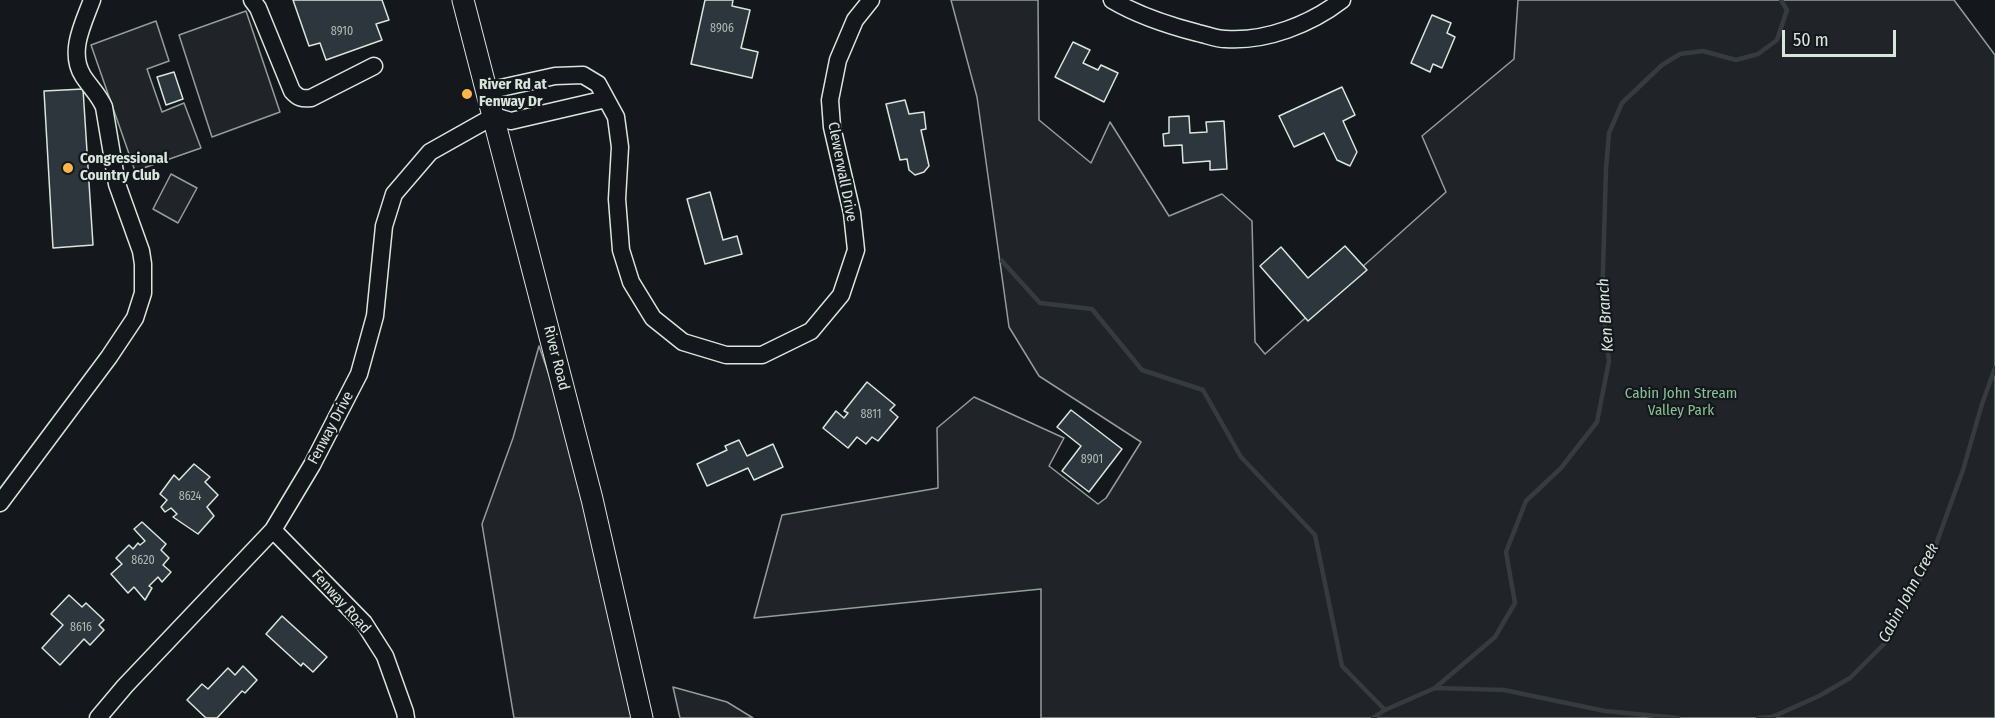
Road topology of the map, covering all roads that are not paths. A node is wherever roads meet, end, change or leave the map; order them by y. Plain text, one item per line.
1 (92, 0) edge
2 (252, 0) edge
3 (463, 0) edge
4 (871, 0) edge
5 (1112, 0) edge
6 (1342, 0) edge
7 (374, 66) dead end
8 (487, 91) junction
9 (606, 99) junction
10 (494, 116) junction
11 (0, 503) edge
12 (273, 530) junction
13 (98, 718) edge
14 (406, 718) edge
15 (642, 718) edge

1 - 11 street
2 - 7 street
3 - 8 main road, River Road
4 - 9 street, Clewerwall Drive
5 - 6 street
8 - 9 street, Clewerwall Drive
8 - 10 main road, River Road
9 - 10 street
10 - 12 street, Fenway Drive
10 - 15 main road, River Road
12 - 13 street, Fenway Drive
12 - 14 street, Fenway Road

